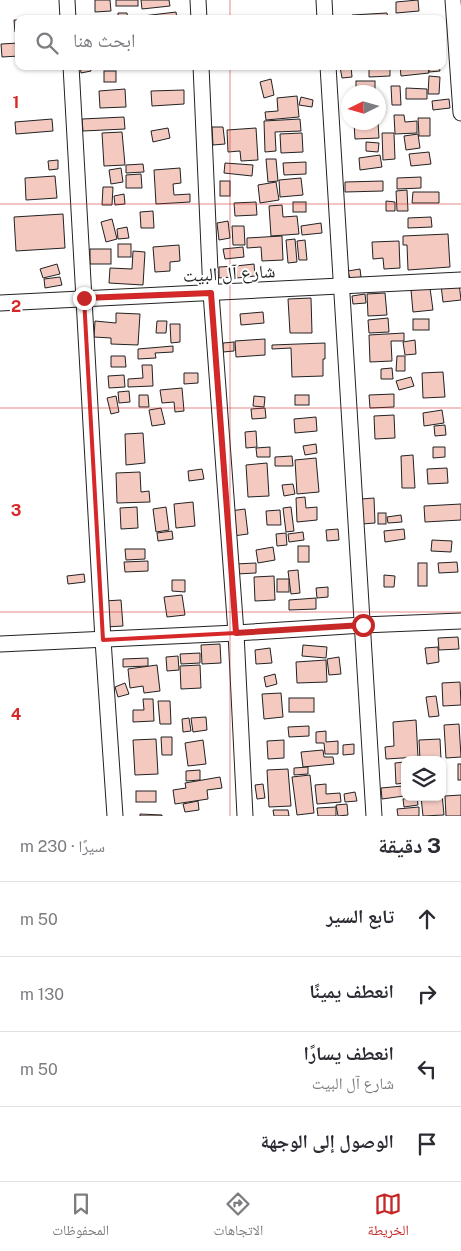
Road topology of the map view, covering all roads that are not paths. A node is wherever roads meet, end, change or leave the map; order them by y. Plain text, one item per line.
1 (67, 0) edge
2 (198, 0) edge
3 (324, 0) edge
4 (454, 0) edge
5 (68, 15) edge
6 (199, 15) edge
7 (325, 15) edge
8 (71, 70) edge
9 (201, 70) edge
10 (328, 70) edge
11 (461, 113) edge
12 (461, 280) edge
13 (342, 285) junction
14 (211, 293) junction
15 (84, 298) junction
16 (0, 303) edge
17 (461, 621) edge
18 (363, 625) junction
19 (236, 633) junction
20 (103, 640) junction
21 (0, 644) edge
22 (115, 816) edge
23 (245, 816) edge
24 (374, 816) edge

1 - 5 street
2 - 6 street
3 - 7 street
4 - 11 street
8 - 15 street
9 - 14 street
10 - 13 street
12 - 13 street, شارع آل البيت
13 - 14 street, شارع آل البيت
13 - 18 street
14 - 15 street, شارع آل البيت
14 - 19 street
15 - 16 street, شارع آل البيت
15 - 20 street
17 - 18 street
18 - 19 street
18 - 24 street
19 - 20 street
19 - 23 street
20 - 21 street
20 - 22 street

